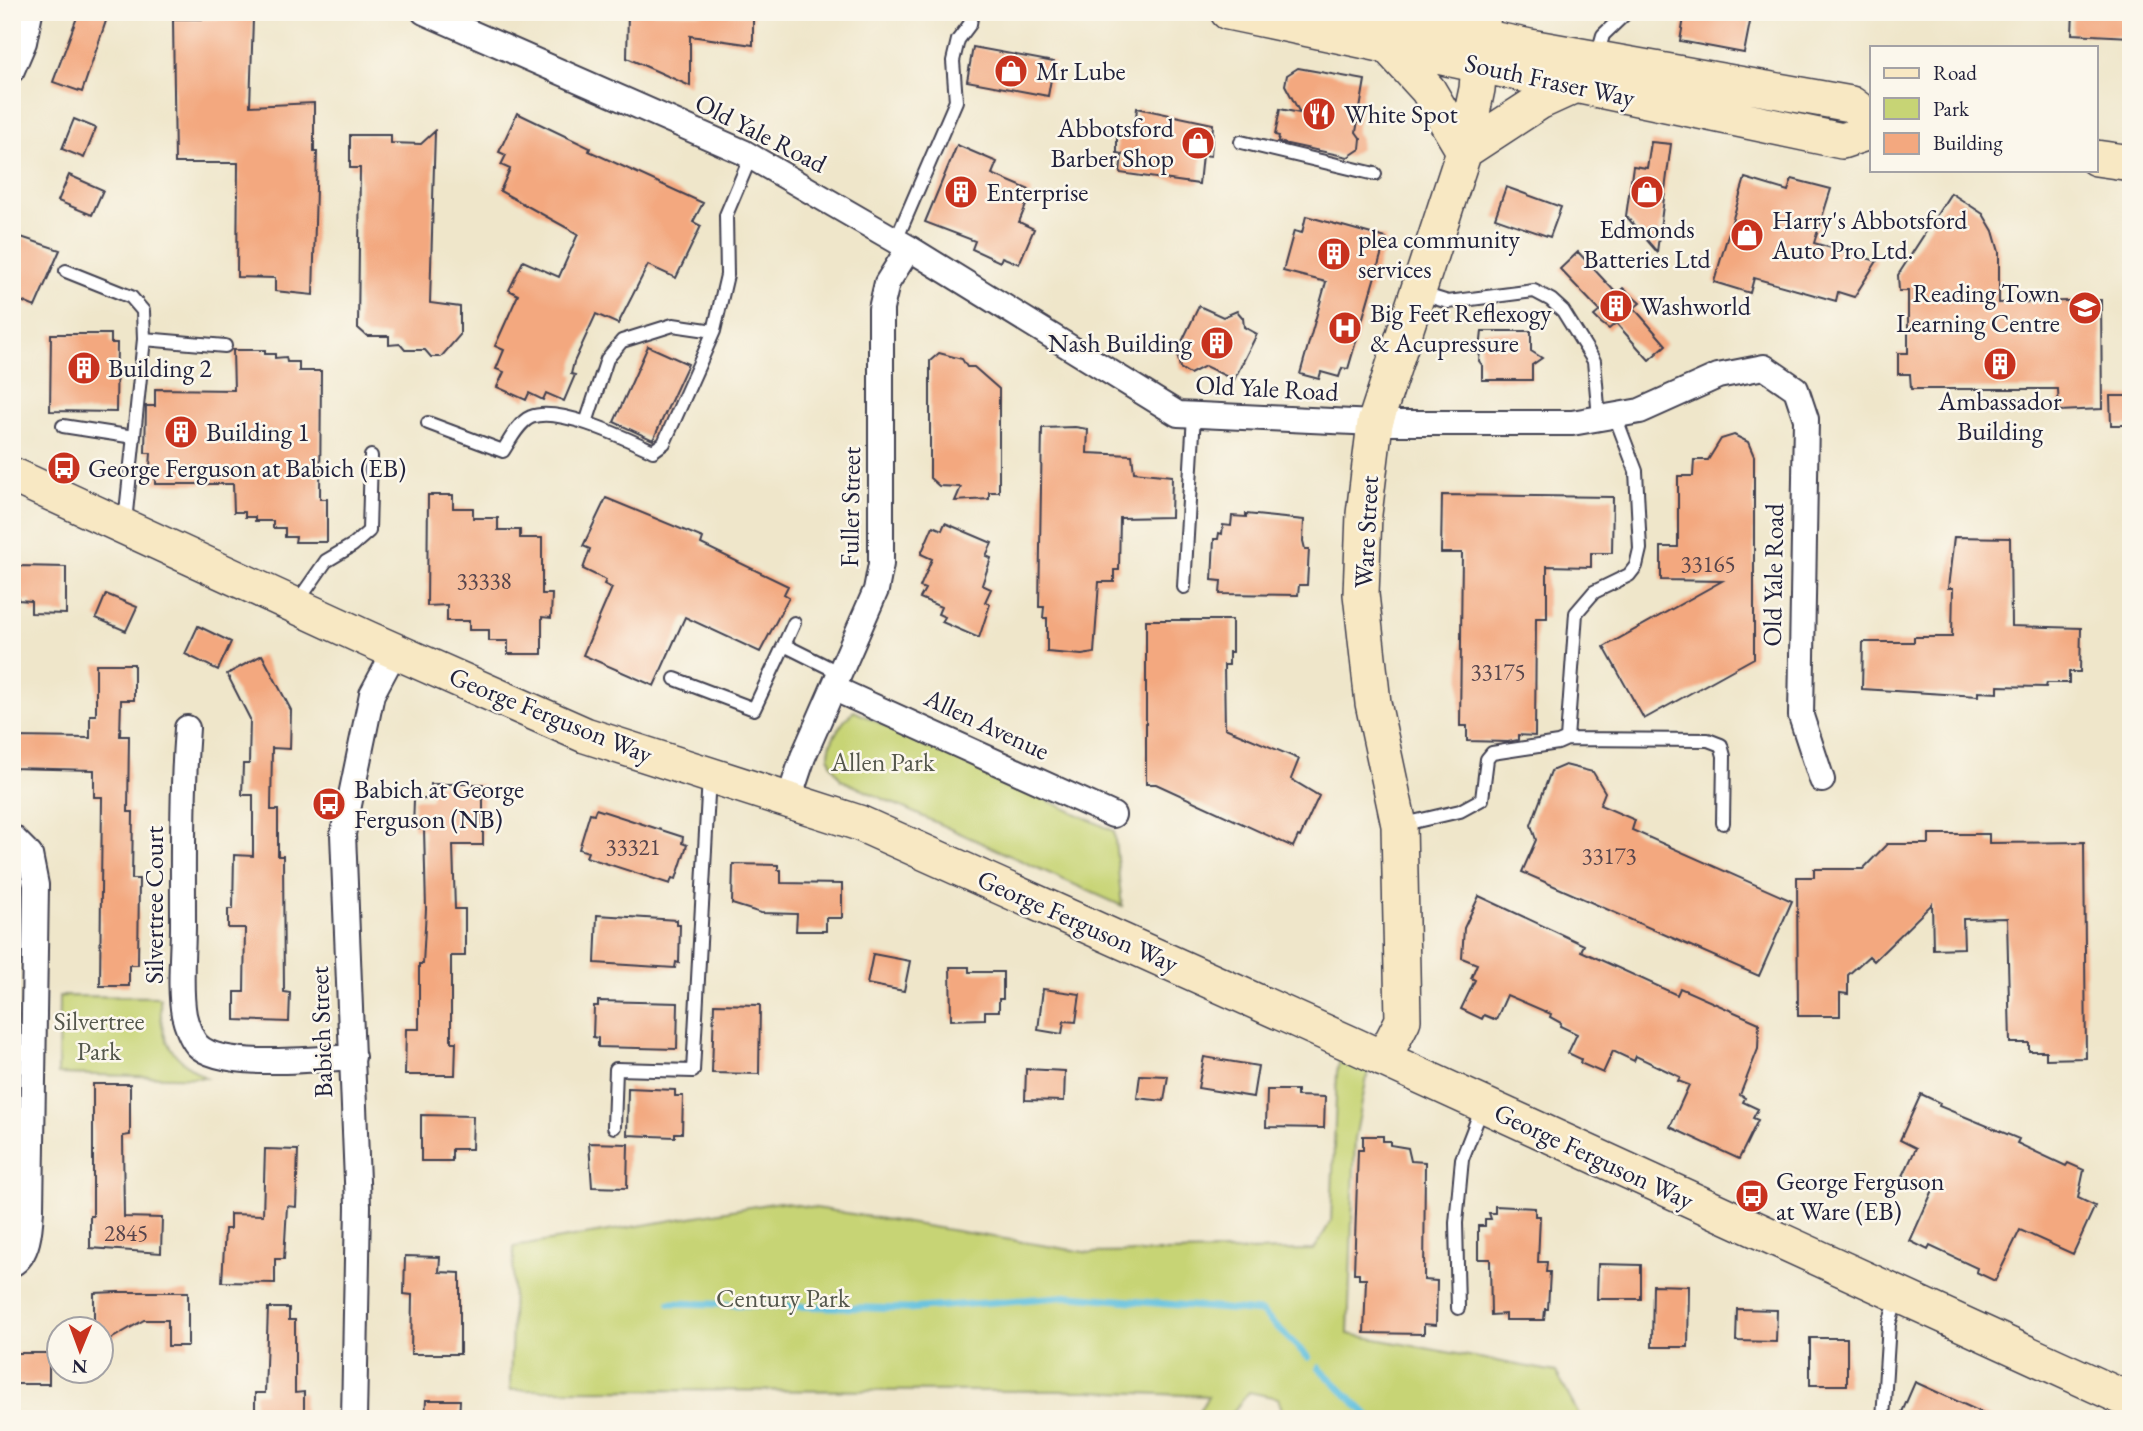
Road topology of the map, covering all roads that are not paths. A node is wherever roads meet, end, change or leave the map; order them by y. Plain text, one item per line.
1 (30, 12) edge
2 (424, 12) edge
3 (972, 12) edge
4 (1228, 12) edge
5 (1359, 12) edge
6 (1627, 12) edge
7 (1402, 26) edge
8 (1482, 38) edge
9 (1596, 58) junction
10 (12, 70) edge
11 (1574, 86) junction
12 (1870, 118) edge
13 (1870, 132) edge
14 (1241, 142) dead end
15 (1464, 151) junction
16 (751, 156) junction
17 (2098, 158) edge
18 (2131, 163) edge
19 (1375, 174) dead end
20 (902, 244) junction
21 (66, 271) dead end
22 (1418, 292) junction
23 (714, 331) junction
24 (144, 339) junction
25 (225, 346) dead end
26 (1194, 415) junction
27 (1607, 417) junction
28 (428, 423) dead end
29 (586, 423) junction
30 (1375, 423) junction
31 (63, 426) dead end
32 (134, 437) junction
33 (371, 456) dead end
34 (12, 475) edge
35 (125, 526) junction
36 (1184, 587) dead end
37 (296, 604) junction
38 (794, 623) dead end
39 (784, 645) junction
40 (395, 651) junction
41 (675, 679) dead end
42 (839, 681) junction
43 (187, 728) dead end
44 (1567, 739) junction
45 (709, 775) junction
46 (1822, 780) dead end
47 (789, 799) junction
48 (1113, 815) dead end
49 (1723, 823) dead end
50 (1399, 825) junction
51 (12, 837) edge
52 (353, 1057) junction
53 (1382, 1059) junction
54 (1483, 1105) junction
55 (614, 1126) dead end
56 (15, 1262) edge
57 (1898, 1295) junction
58 (1458, 1308) dead end
59 (2131, 1401) edge
60 (354, 1419) edge
61 (1883, 1419) edge

1 - 10 street
2 - 16 street, Old Yale Road
3 - 20 lane
4 - 7 main road, South Fraser Way
5 - 7 main road, South Fraser Way
6 - 9 lane
7 - 8 main road, South Fraser Way
7 - 15 main road
8 - 9 main road, South Fraser Way
8 - 11 main road, South Fraser Way
8 - 15 main road, Ware Street
9 - 12 main road, South Fraser Way
11 - 13 main road, South Fraser Way
11 - 15 main road
14 - 19 lane
15 - 22 main road, Ware Street
16 - 20 street, Old Yale Road
16 - 23 lane
17 - 18 main road
20 - 26 street, Old Yale Road
20 - 42 street, Fuller Street
21 - 24 lane
22 - 27 lane
22 - 30 main road, Ware Street
23 - 29 lane
23 - 29 lane
24 - 25 lane
24 - 32 lane
26 - 30 street, Old Yale Road
26 - 36 lane
27 - 30 street, Old Yale Road
27 - 44 lane
27 - 46 street, Old Yale Road
28 - 29 lane
30 - 50 main road, Ware Street
31 - 32 lane
32 - 35 lane
33 - 37 lane
34 - 35 main road, George Ferguson Way
35 - 37 main road, George Ferguson Way
37 - 40 main road, George Ferguson Way
38 - 39 lane
39 - 41 lane
39 - 42 lane
40 - 45 main road, George Ferguson Way
40 - 52 street, Babich Street
42 - 47 street, Fuller Street
42 - 48 street, Allen Avenue
43 - 52 street, Silvertree Court
44 - 49 lane
44 - 50 lane
45 - 47 main road, George Ferguson Way
45 - 55 lane
47 - 53 main road, George Ferguson Way
50 - 53 main road, Ware Street
51 - 56 street
52 - 60 street, Babich Street
53 - 54 main road, George Ferguson Way
54 - 57 main road, George Ferguson Way
54 - 58 lane
57 - 59 main road, George Ferguson Way
57 - 61 lane

